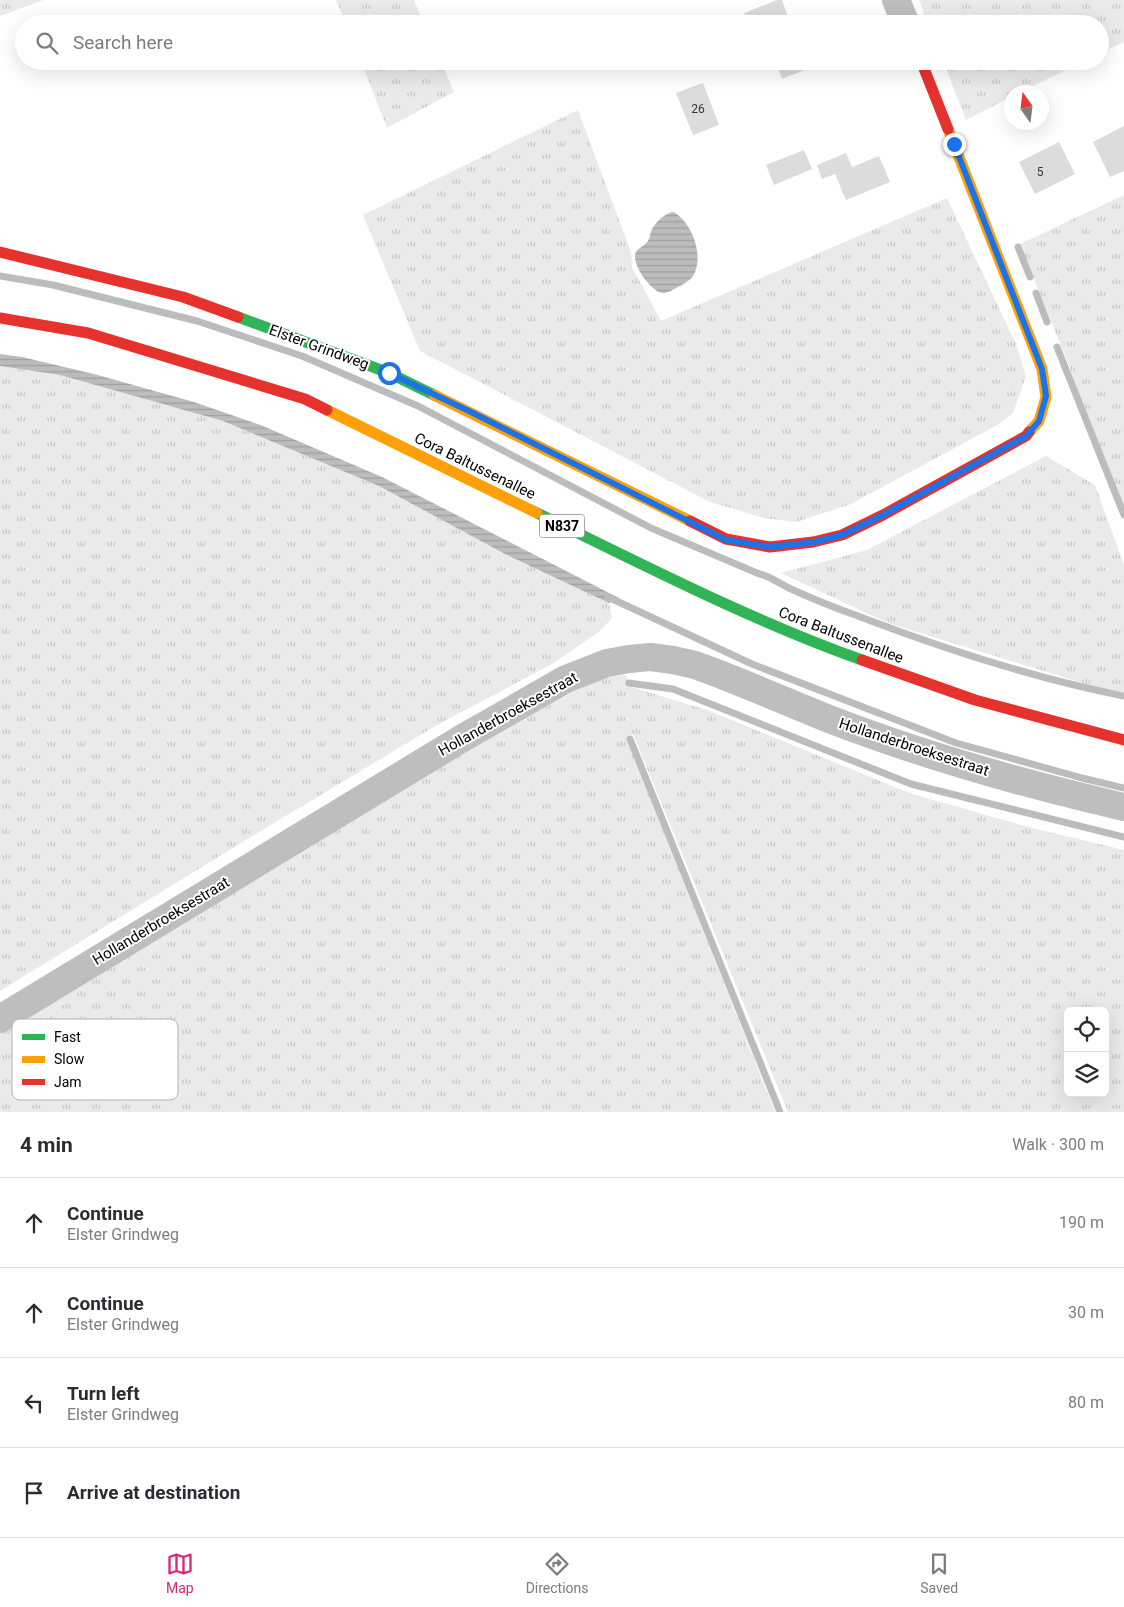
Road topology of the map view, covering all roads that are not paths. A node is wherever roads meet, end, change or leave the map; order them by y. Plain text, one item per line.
1 (896, 0) edge
2 (902, 15) edge
3 (925, 70) edge
4 (0, 252) edge
5 (0, 318) edge
6 (1124, 740) edge
7 (1124, 807) edge
8 (0, 1019) edge

1 - 2 street
3 - 4 street, Elster Grindweg
5 - 6 street, Cora Baltussenallee / N837
7 - 8 street, Hollanderbroeksestraat

